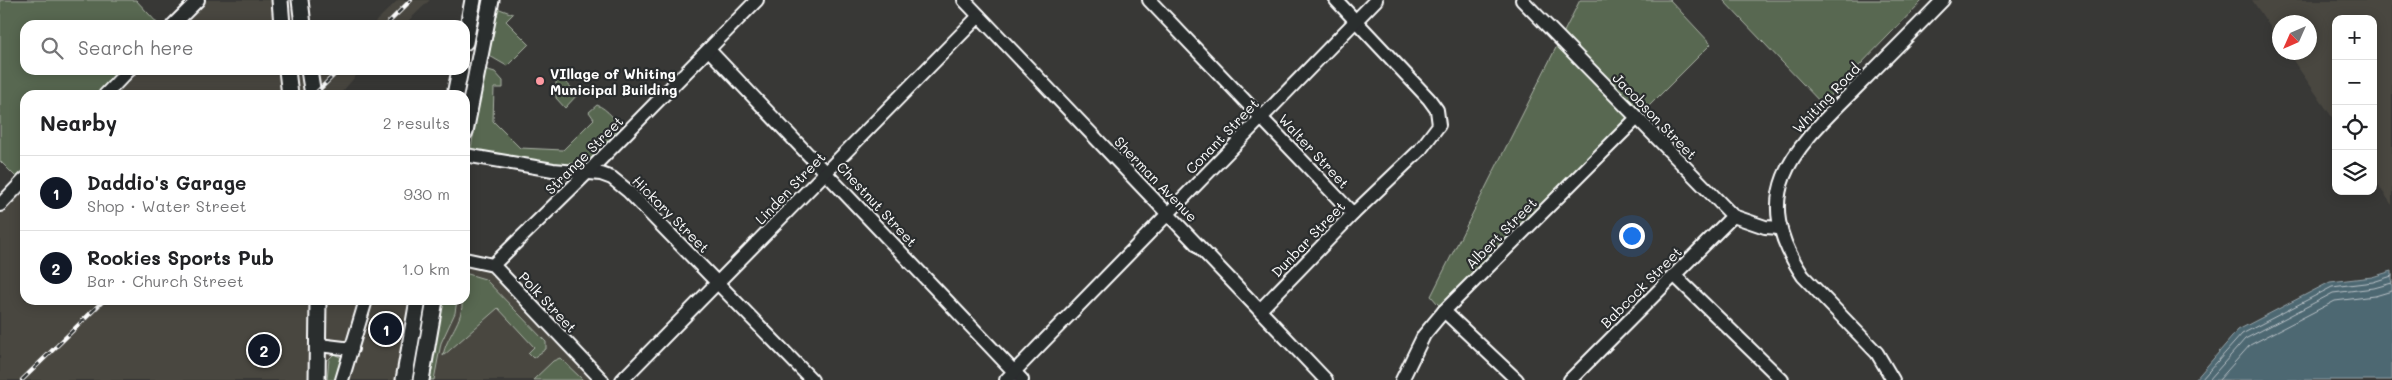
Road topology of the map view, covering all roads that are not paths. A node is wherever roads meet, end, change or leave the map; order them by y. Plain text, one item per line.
1 (198, 0) edge
2 (280, 0) edge
3 (300, 0) edge
4 (473, 0) edge
5 (491, 0) edge
6 (757, 0) edge
7 (964, 0) edge
8 (1149, 0) edge
9 (1336, 0) edge
10 (1376, 0) edge
11 (1522, 0) edge
12 (1943, 0) edge
13 (979, 16) junction
14 (178, 20) edge
15 (282, 20) edge
16 (302, 20) edge
17 (469, 20) edge
18 (1356, 21) junction
19 (709, 50) junction
20 (125, 75) edge
21 (287, 75) edge
22 (310, 75) edge
23 (459, 75) edge
24 (110, 90) edge
25 (289, 90) edge
26 (312, 90) edge
27 (456, 90) edge
28 (470, 107) edge
29 (1261, 117) junction
30 (1636, 118) junction
31 (470, 156) edge
32 (589, 172) junction
33 (827, 173) junction
34 (20, 184) edge
35 (0, 204) edge
36 (1168, 213) junction
37 (1353, 214) junction
38 (1733, 216) junction
39 (1780, 228) junction
40 (470, 260) edge
41 (493, 265) junction
42 (1674, 275) junction
43 (719, 282) junction
44 (318, 305) edge
45 (365, 305) edge
46 (417, 305) edge
47 (434, 305) edge
48 (1260, 310) junction
49 (1444, 311) junction
50 (319, 345) junction
51 (352, 349) junction
52 (1014, 377) edge
53 (317, 380) edge
54 (342, 380) edge
55 (404, 380) edge
56 (421, 380) edge
57 (602, 380) edge
58 (622, 380) edge
59 (812, 380) edge
60 (1326, 380) edge
61 (1402, 380) edge
62 (1518, 380) edge
63 (1570, 380) edge
64 (1782, 380) edge
65 (1893, 380) edge

1 - 14 street
2 - 15 main road
3 - 16 main road
4 - 17 main road
5 - 28 main road
6 - 19 street, Strange Street
7 - 13 street, Sherman Avenue
8 - 29 street, Walter Street
9 - 18 street
10 - 18 street, Conant Street
11 - 30 street, Jacobson Street
12 - 39 street, Whiting Road
13 - 33 street, Linden Street
13 - 36 street, Sherman Avenue
18 - 29 street, Conant Street
18 - 37 street, Dunbar Street
19 - 32 street, Strange Street
19 - 33 street, Chestnut Street
20 - 24 street
21 - 25 main road
22 - 26 main road
23 - 27 main road
29 - 36 street, Conant Street
29 - 37 street, Walter Street
30 - 38 street, Jacobson Street
30 - 49 street, Albert Street
31 - 32 street, Hickory Street
32 - 41 street, Strange Street
32 - 43 street, Hickory Street
33 - 43 street, Linden Street
33 - 52 street, Chestnut Street
34 - 35 street
36 - 48 street, Sherman Avenue
36 - 52 street, Conant Street
37 - 48 street, Dunbar Street
38 - 39 street, Jacobson Street
38 - 42 street, Babcock Street
39 - 65 street, Whiting Road
40 - 41 street
41 - 57 street, Polk Street
42 - 63 street, Babcock Street
42 - 64 street
43 - 58 street, Linden Street
43 - 59 street, Hickory Street
44 - 50 main road
45 - 51 street
46 - 55 main road
47 - 56 main road
48 - 60 street, Sherman Avenue
49 - 61 street, Albert Street
49 - 62 street
50 - 51 street
50 - 53 main road
51 - 54 street

